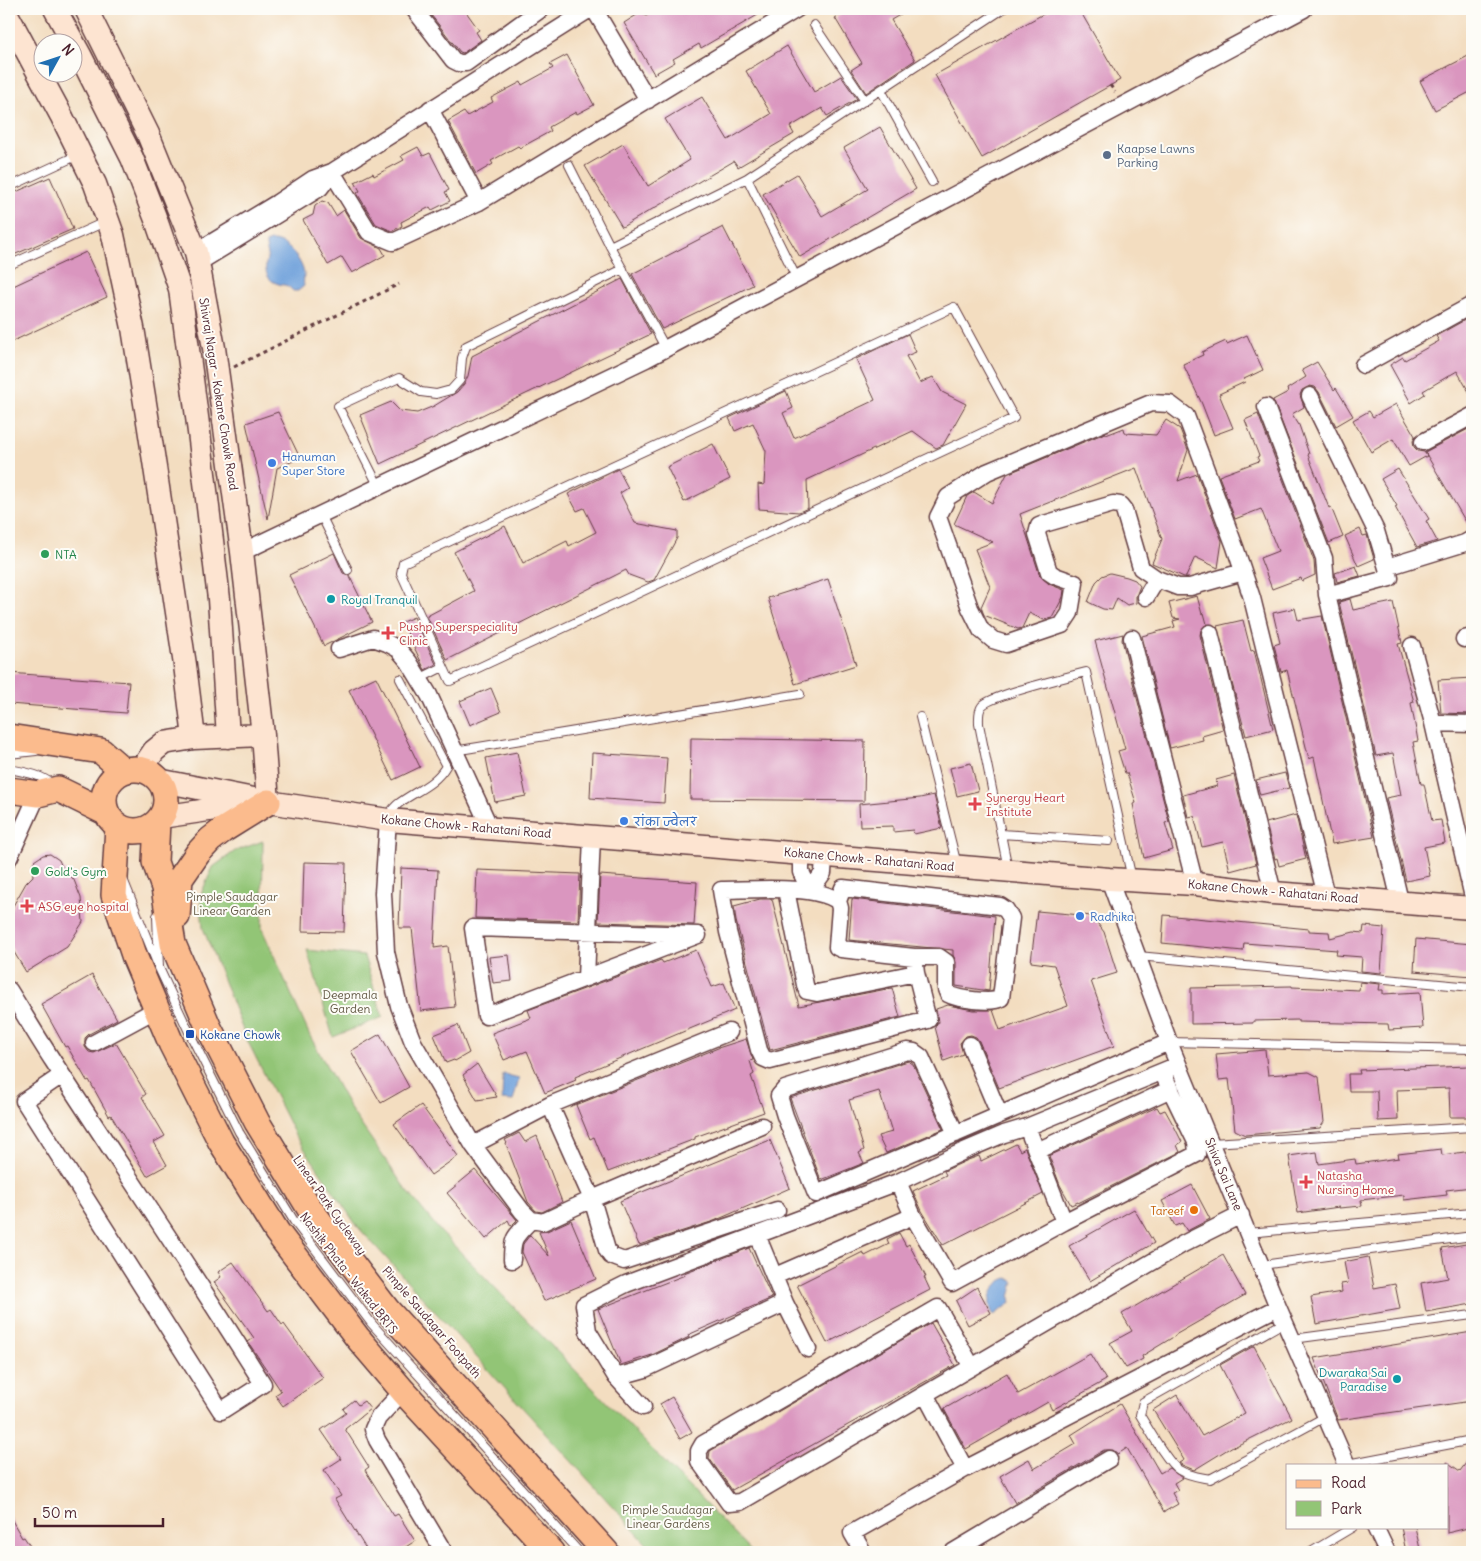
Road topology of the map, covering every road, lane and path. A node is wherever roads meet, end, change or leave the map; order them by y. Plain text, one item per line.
1 (55, 9) edge
2 (86, 9) edge
3 (414, 9) edge
4 (541, 9) edge
5 (590, 9) edge
6 (594, 9) edge
7 (797, 9) edge
8 (1003, 9) edge
9 (1304, 9) edge
10 (9, 18) edge
11 (814, 25) dead end
12 (881, 90) junction
13 (648, 100) junction
14 (865, 100) junction
15 (430, 109) junction
16 (80, 154) junction
17 (569, 165) dead end
18 (332, 172) junction
19 (746, 178) junction
20 (932, 182) dead end
21 (9, 187) edge
22 (479, 202) junction
23 (108, 220) junction
24 (610, 246) junction
25 (197, 257) junction
26 (9, 265) edge
27 (623, 269) junction
28 (798, 279) junction
29 (400, 284) dead end
30 (1472, 305) edge
31 (666, 349) junction
32 (1363, 365) dead end
33 (218, 376) junction
34 (1310, 396) dead end
35 (1266, 408) dead end
36 (1472, 416) edge
37 (1423, 442) dead end
38 (379, 487) junction
39 (321, 514) junction
40 (1472, 539) edge
41 (242, 552) junction
42 (1387, 566) junction
43 (348, 570) dead end
44 (1243, 572) junction
45 (1157, 579) junction
46 (1327, 595) junction
47 (1146, 598) dead end
48 (1210, 633) dead end
49 (1132, 638) dead end
50 (1412, 646) dead end
51 (339, 649) dead end
52 (443, 667) junction
53 (400, 678) dead end
54 (420, 679) junction
55 (800, 694) dead end
56 (920, 717) dead end
57 (1433, 723) junction
58 (1472, 724) edge
59 (263, 735) junction
60 (9, 737) edge
61 (194, 738) junction
62 (228, 738) junction
63 (58, 744) junction
64 (454, 750) junction
65 (9, 754) edge
66 (9, 770) edge
67 (141, 774) junction
68 (9, 790) edge
69 (48, 791) junction
70 (268, 802) junction
71 (159, 819) junction
72 (113, 820) junction
73 (386, 820) junction
74 (490, 828) junction
75 (1002, 834) junction
76 (592, 837) junction
77 (1109, 841) dead end
78 (801, 854) junction
79 (824, 856) junction
80 (9, 858) edge
81 (116, 861) junction
82 (155, 862) junction
83 (957, 867) junction
84 (1009, 871) junction
85 (1109, 879) junction
86 (1133, 881) junction
87 (1195, 884) junction
88 (786, 890) junction
89 (810, 890) junction
90 (156, 891) dead end
91 (1273, 893) junction
92 (1472, 893) edge
93 (1326, 896) junction
94 (838, 901) junction
95 (1400, 901) junction
96 (1472, 908) edge
97 (157, 910) dead end
98 (588, 933) junction
99 (173, 944) junction
100 (1136, 956) junction
101 (914, 957) junction
102 (159, 968) junction
103 (916, 973) junction
104 (586, 978) junction
105 (1472, 987) edge
106 (9, 990) edge
107 (157, 1009) junction
108 (730, 1032) dead end
109 (1169, 1042) junction
110 (94, 1043) dead end
111 (970, 1045) dead end
112 (1472, 1049) edge
113 (1178, 1065) junction
114 (1162, 1072) junction
115 (62, 1074) junction
116 (1171, 1089) junction
117 (550, 1105) junction
118 (998, 1114) junction
119 (762, 1126) dead end
120 (1027, 1127) junction
121 (1472, 1127) edge
122 (956, 1134) junction
123 (1210, 1143) junction
124 (473, 1145) junction
125 (1037, 1152) junction
126 (898, 1182) junction
127 (592, 1199) junction
128 (777, 1210) dead end
129 (1472, 1213) edge
130 (1241, 1215) junction
131 (913, 1216) junction
132 (531, 1220) junction
133 (1064, 1222) junction
134 (1248, 1233) junction
135 (757, 1235) junction
136 (1472, 1236) edge
137 (512, 1260) dead end
138 (1262, 1266) junction
139 (774, 1276) junction
140 (786, 1303) junction
141 (1278, 1307) junction
142 (1472, 1315) edge
143 (1285, 1322) junction
144 (1293, 1339) junction
145 (808, 1349) dead end
146 (972, 1367) junction
147 (616, 1377) junction
148 (403, 1391) junction
149 (925, 1394) junction
150 (642, 1407) dead end
151 (1325, 1417) junction
152 (1472, 1440) edge
153 (1109, 1459) dead end
154 (1347, 1464) edge
155 (965, 1469) junction
156 (1351, 1528) edge
157 (1375, 1528) edge
158 (444, 1552) edge
159 (551, 1552) edge
160 (578, 1552) edge
161 (606, 1552) edge
162 (864, 1552) edge
163 (953, 1552) edge
164 (1311, 1552) edge
165 (1387, 1552) edge

1 - 62 street, Shivraj Nagar - Kokane Chowk Road
2 - 25 street, Shivraj Nagar - Kokane Chowk Road
3 - 4 street
5 - 15 street
6 - 13 street
7 - 13 street
8 - 12 lane
9 - 28 street
10 - 16 street
11 - 14 lane
12 - 14 lane
12 - 20 lane
13 - 22 street
14 - 19 lane
15 - 18 street
15 - 22 street
16 - 21 lane
16 - 23 street
17 - 24 lane
18 - 22 street
18 - 25 street
19 - 24 lane
19 - 28 lane
23 - 26 lane
23 - 61 street
24 - 27 lane
25 - 33 street, Shivraj Nagar - Kokane Chowk Road
27 - 31 lane
27 - 38 lane
28 - 31 street
29 - 33 path
30 - 32 street
31 - 38 street
33 - 41 street, Shivraj Nagar - Kokane Chowk Road
34 - 42 street
35 - 46 street
36 - 37 street
38 - 39 street
39 - 41 street
39 - 43 lane
40 - 42 street
41 - 59 street, Shivraj Nagar - Kokane Chowk Road
42 - 46 street
44 - 45 street
44 - 45 street
44 - 93 street
45 - 47 street
46 - 95 street
48 - 91 street
49 - 87 street
50 - 57 street
51 - 54 street
52 - 52 lane
52 - 54 lane
53 - 73 lane
54 - 64 street
55 - 64 lane
56 - 83 lane
57 - 58 street
57 - 92 street
59 - 62 street
59 - 70 street, Shivraj Nagar - Kokane Chowk Road
60 - 63 main road
61 - 62 street
61 - 67 street
63 - 65 lane
63 - 67 main road
64 - 74 street
66 - 69 lane
67 - 70 street
67 - 71 main road
67 - 72 main road
68 - 69 main road
69 - 72 main road
69 - 80 street
70 - 71 street
70 - 73 street, Kokane Chowk - Rahatani Road
70 - 99 main road
71 - 72 main road
71 - 82 main road
72 - 81 main road
73 - 74 street, Kokane Chowk - Rahatani Road
73 - 124 street
74 - 76 street, Kokane Chowk - Rahatani Road
75 - 77 lane
75 - 84 lane
75 - 86 lane
76 - 78 street, Kokane Chowk - Rahatani Road
76 - 98 street
78 - 79 street, Kokane Chowk - Rahatani Road
78 - 89 street
79 - 83 street, Kokane Chowk - Rahatani Road
79 - 89 street
81 - 102 lane, Nashik Phata - Wakad BRTS
81 - 107 main road
82 - 90 lane
82 - 99 main road
83 - 84 street, Kokane Chowk - Rahatani Road
84 - 85 street, Kokane Chowk - Rahatani Road
85 - 86 street, Kokane Chowk - Rahatani Road
85 - 100 street, Shiva Sai Lane
86 - 87 street, Kokane Chowk - Rahatani Road
87 - 91 street, Kokane Chowk - Rahatani Road
88 - 89 street
88 - 103 street
88 - 103 street
89 - 94 street
91 - 93 street, Kokane Chowk - Rahatani Road
93 - 95 street, Kokane Chowk - Rahatani Road
94 - 101 street
94 - 101 street
95 - 96 street, Kokane Chowk - Rahatani Road
97 - 102 lane, Nashik Phata - Wakad BRTS
98 - 104 street
98 - 104 street
98 - 104 street
99 - 161 main road
100 - 105 lane
100 - 109 street, Shiva Sai Lane
101 - 103 street
102 - 160 lane, Nashik Phata - Wakad BRTS
106 - 115 street
107 - 110 street
107 - 148 main road
108 - 117 street
109 - 112 lane
109 - 113 street, Shiva Sai Lane
109 - 118 street
111 - 118 street
113 - 114 street
113 - 123 street, Shiva Sai Lane
114 - 116 street
114 - 120 street
115 - 115 street
116 - 125 street
116 - 133 street
117 - 124 street
117 - 127 street
118 - 122 street
119 - 127 street
120 - 125 street
120 - 126 street
121 - 123 lane
122 - 122 street
123 - 130 street, Shiva Sai Lane
124 - 132 street
125 - 133 street
126 - 131 street
126 - 135 street
127 - 128 street
127 - 132 street
129 - 134 lane
130 - 134 street, Shiva Sai Lane
130 - 146 street
131 - 133 street
131 - 139 street
132 - 137 street
134 - 138 street, Shiva Sai Lane
135 - 139 street
135 - 147 street
136 - 138 lane
138 - 141 street, Shiva Sai Lane
139 - 140 street
140 - 145 street
140 - 147 street
141 - 143 street, Shiva Sai Lane
141 - 155 street
142 - 144 lane
143 - 144 street, Shiva Sai Lane
143 - 151 lane
144 - 151 street, Shiva Sai Lane
146 - 149 street
146 - 149 street
147 - 150 street
148 - 158 street
148 - 159 main road
149 - 155 street
151 - 154 street, Shiva Sai Lane
152 - 154 lane
153 - 163 street
155 - 162 street
156 - 164 lane
157 - 165 street

